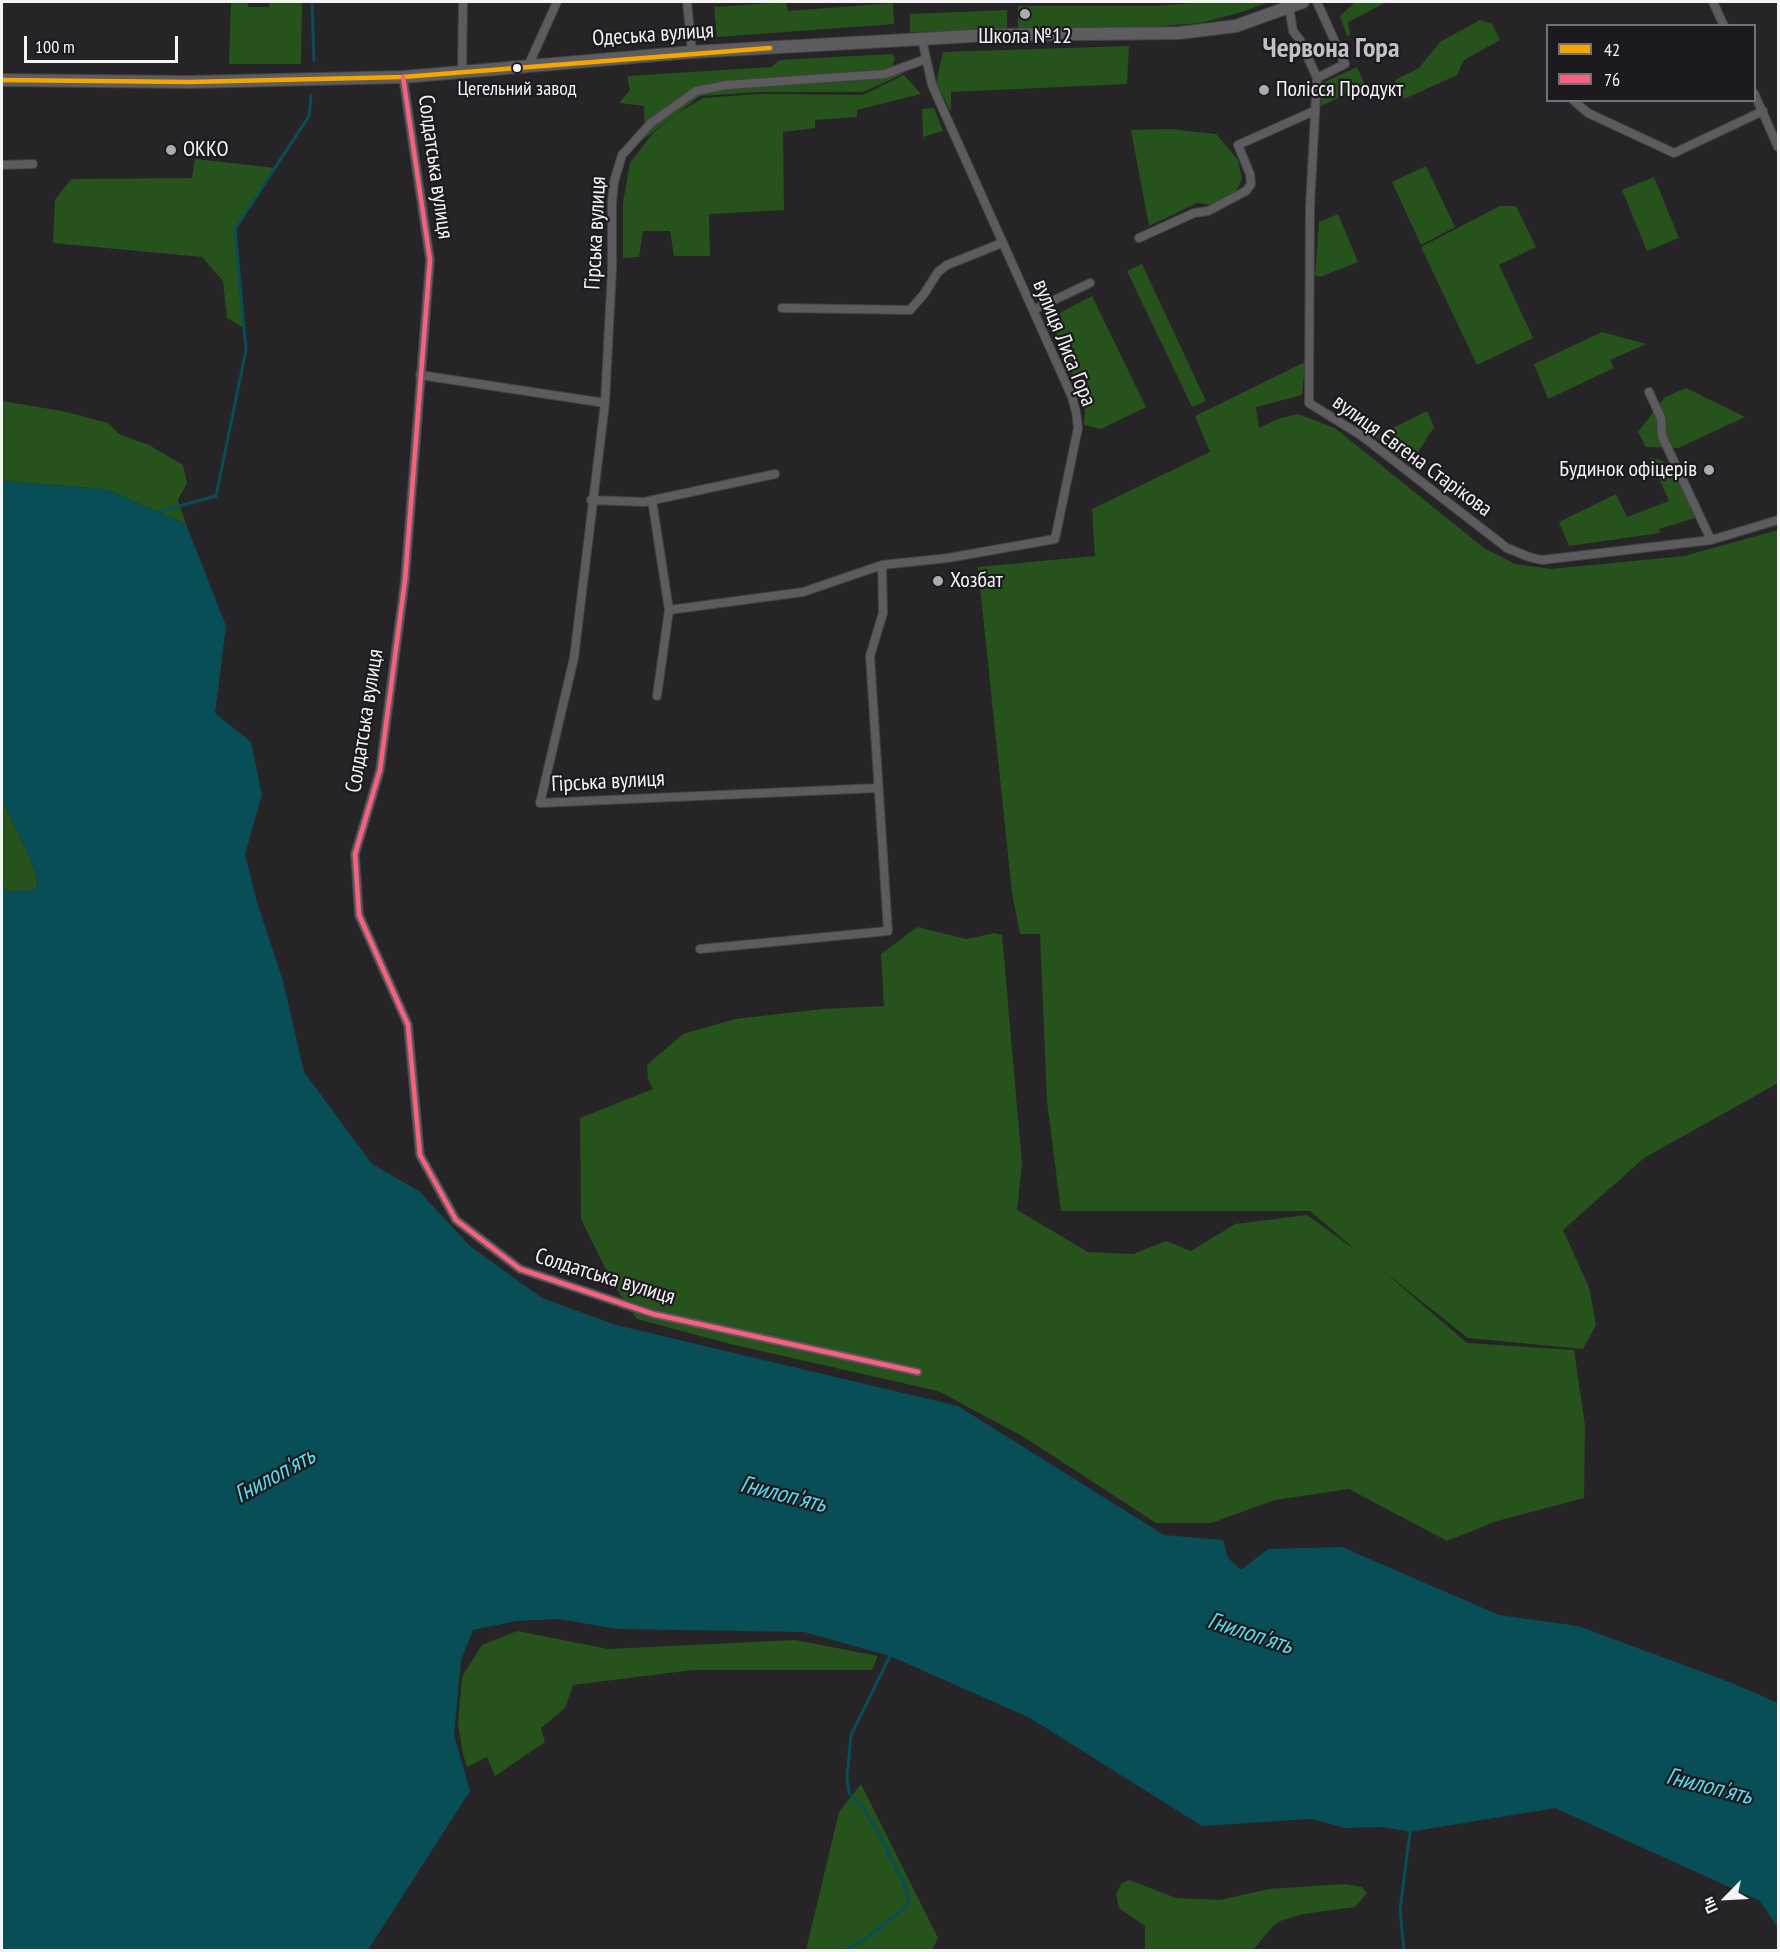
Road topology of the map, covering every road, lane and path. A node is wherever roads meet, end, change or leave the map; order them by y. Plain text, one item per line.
1 (464, 2) edge
2 (557, 2) edge
3 (687, 2) edge
4 (1303, 2) edge
5 (1317, 2) edge
6 (1713, 2) edge
7 (1286, 4) edge
8 (1723, 24) edge
9 (922, 39) junction
10 (692, 52) junction
11 (926, 59) junction
12 (528, 66) junction
13 (462, 72) junction
14 (403, 77) junction
15 (1317, 78) junction
16 (2, 80) edge
17 (1756, 95) edge
18 (1575, 102) edge
19 (1314, 111) junction
20 (1763, 111) junction
21 (1779, 147) edge
22 (33, 164) dead end
23 (2, 165) edge
24 (1139, 238) dead end
25 (1002, 243) junction
26 (1090, 283) dead end
27 (782, 308) dead end
28 (1033, 310) junction
29 (420, 375) junction
30 (1649, 392) dead end
31 (605, 403) junction
32 (775, 474) dead end
33 (591, 500) junction
34 (652, 501) junction
35 (1779, 520) edge
36 (1711, 540) junction
37 (882, 565) junction
38 (669, 610) junction
39 (657, 696) dead end
40 (878, 788) junction
41 (700, 949) dead end
42 (918, 1372) dead end

1 - 13 street
2 - 12 street
3 - 10 street
4 - 7 main road, Одеська вулиця
5 - 15 street
6 - 8 street
7 - 9 main road, Одеська вулиця
7 - 15 street, вулиця Євгена Старікова
9 - 10 main road, Одеська вулиця
9 - 11 street, вулиця Лиса Гора
10 - 12 main road, Одеська вулиця
11 - 25 street, вулиця Лиса Гора
11 - 31 street, Гірська вулиця
12 - 13 main road, Одеська вулиця
13 - 14 main road, Одеська вулиця
14 - 16 main road, Одеська вулиця
14 - 29 street, Солдатська вулиця
15 - 19 street, вулиця Євгена Старікова
17 - 20 street
18 - 20 street
19 - 24 street
19 - 36 street, вулиця Євгена Старікова
20 - 21 street
22 - 23 street
25 - 27 street
25 - 28 street, вулиця Лиса Гора
26 - 28 street
28 - 37 street, вулиця Лиса Гора
29 - 31 street
29 - 42 street, Солдатська вулиця
30 - 36 street
31 - 33 street, Гірська вулиця
32 - 34 street
33 - 34 street
33 - 40 street, Гірська вулиця
34 - 38 street
35 - 36 street, вулиця Євгена Старікова
37 - 38 street
37 - 40 street
38 - 39 street
40 - 41 street

